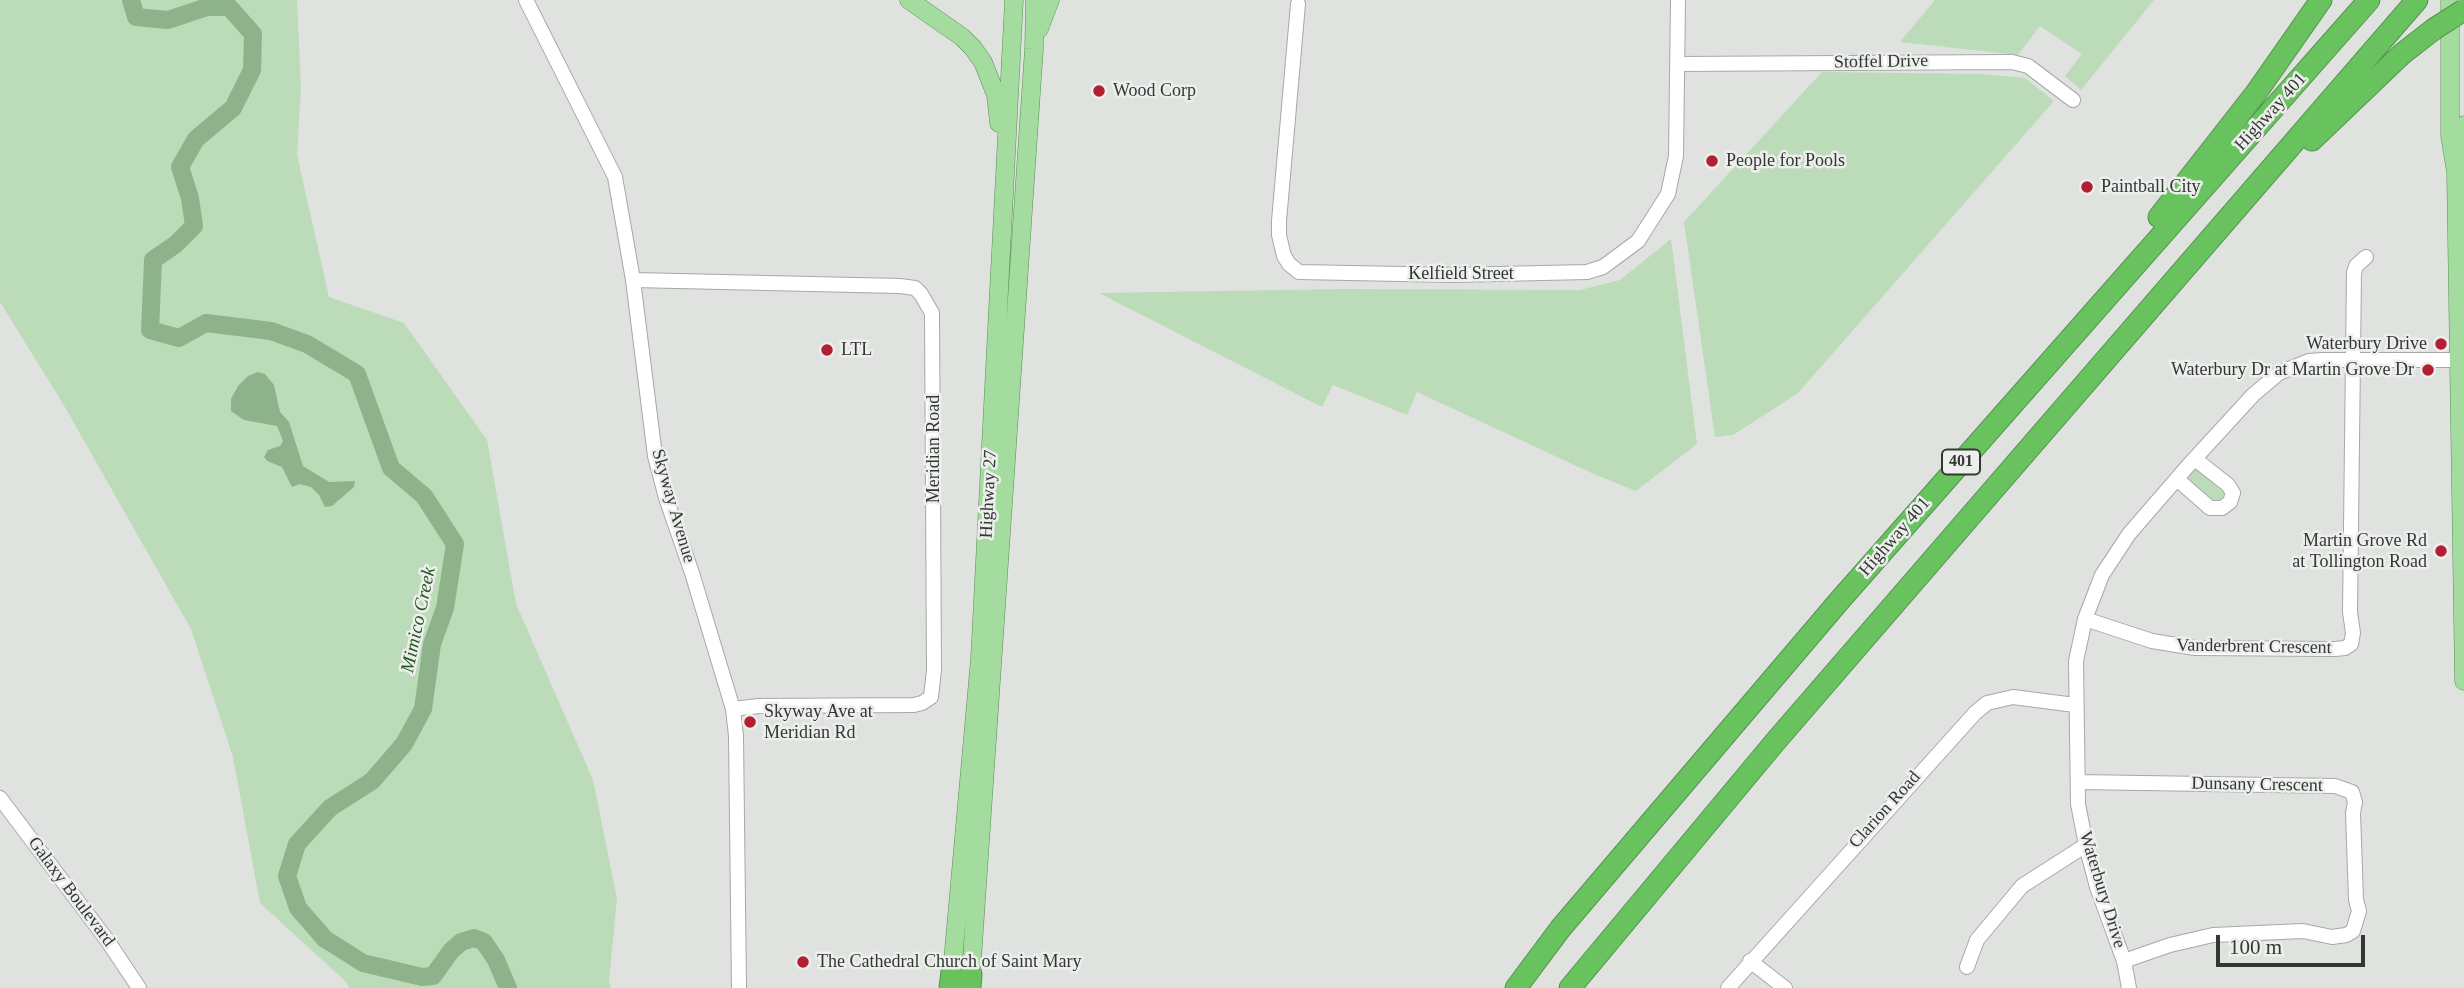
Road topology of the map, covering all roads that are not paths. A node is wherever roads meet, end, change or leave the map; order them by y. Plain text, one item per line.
1 (526, 0) edge
2 (909, 0) edge
3 (1014, 0) edge
4 (1035, 0) edge
5 (1050, 0) edge
6 (1678, 0) edge
7 (2321, 0) edge
8 (2368, 0) edge
9 (2417, 0) edge
10 (2450, 0) edge
11 (1298, 4) dead end
12 (2464, 10) edge
13 (1034, 49) junction
14 (1678, 64) junction
15 (2073, 100) dead end
16 (2464, 125) edge
17 (1006, 164) junction
18 (2456, 172) junction
19 (2256, 186) junction
20 (2366, 257) dead end
21 (633, 281) junction
22 (2460, 281) edge
23 (2056, 354) junction
24 (2458, 360) junction
25 (2354, 361) junction
26 (2195, 459) junction
27 (2178, 480) junction
28 (2464, 562) edge
29 (2085, 619) junction
30 (2464, 681) edge
31 (2075, 705) junction
32 (733, 709) junction
33 (2078, 782) junction
34 (0, 798) edge
35 (2085, 845) junction
36 (1560, 929) junction
37 (1750, 961) junction
38 (2124, 961) junction
39 (1967, 967) dead end
40 (961, 980) edge
41 (139, 988) edge
42 (739, 988) edge
43 (1501, 988) edge
44 (1516, 988) edge
45 (1570, 988) edge
46 (1728, 988) edge
47 (1784, 988) edge
48 (2129, 988) edge

1 - 21 street, Skyway Avenue
2 - 17 main road
3 - 17 main road, Highway 27
4 - 13 main road, Highway 27
5 - 13 main road
6 - 14 street, Kelfield Street
7 - 23 highway
8 - 23 highway, Highway 401 / 401
9 - 19 highway, Highway 401 / 401
10 - 18 main road
11 - 14 street, Kelfield Street
12 - 19 highway, bridge
13 - 40 main road, Highway 27
14 - 15 street, Stoffel Drive
16 - 18 main road
17 - 40 main road, Highway 27
18 - 22 main road
19 - 45 highway, Highway 401 / 401
20 - 25 street
21 - 32 street, Skyway Avenue
21 - 32 street, Meridian Road
22 - 24 main road
23 - 36 highway, Highway 401 / 401
24 - 25 street, Waterbury Drive
24 - 28 main road
25 - 26 street, Waterbury Drive
25 - 29 street, Vanderbrent Crescent
26 - 27 street, Waterbury Drive
26 - 27 street
27 - 29 street, Waterbury Drive
28 - 30 main road
29 - 31 street, Waterbury Drive
31 - 33 street, Waterbury Drive
31 - 37 street, Clarion Road
32 - 42 street, Skyway Avenue
33 - 35 street, Waterbury Drive
33 - 38 street, Dunsany Crescent
34 - 41 street, Galaxy Boulevard
35 - 38 street, Waterbury Drive
35 - 39 street
36 - 43 highway
36 - 44 highway, Highway 401 / 401
37 - 46 street, Clarion Road
37 - 47 street
38 - 48 street, Waterbury Drive

